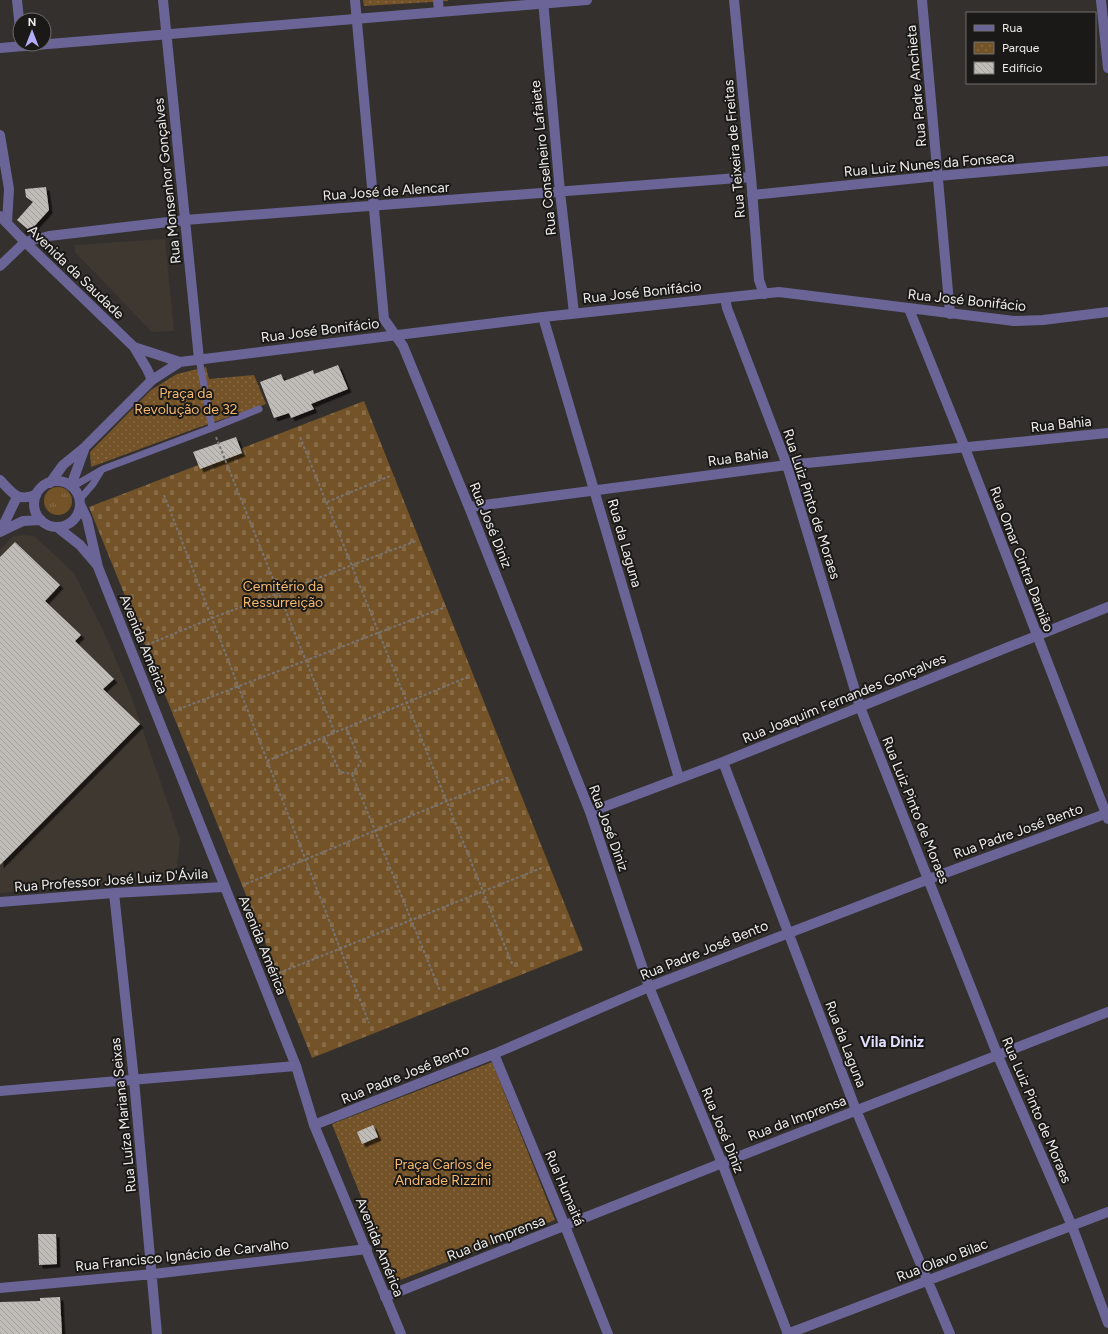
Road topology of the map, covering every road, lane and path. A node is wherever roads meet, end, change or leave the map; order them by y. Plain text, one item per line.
1 (17, 0) edge
2 (163, 0) edge
3 (355, 0) edge
4 (438, 0) edge
5 (587, 0) edge
6 (734, 0) edge
7 (922, 0) edge
8 (1101, 0) edge
9 (543, 2) edge
10 (18, 12) edge
11 (439, 12) junction
12 (357, 19) junction
13 (166, 34) junction
14 (52, 43) edge
15 (12, 46) edge
16 (0, 48) edge
17 (1108, 68) edge
18 (0, 135) edge
19 (1108, 162) edge
20 (938, 176) junction
21 (751, 177) junction
22 (560, 192) junction
23 (752, 195) junction
24 (374, 205) junction
25 (4, 219) edge
26 (185, 220) junction
27 (25, 242) junction
28 (0, 266) edge
29 (764, 294) junction
30 (725, 298) junction
31 (909, 309) junction
32 (1108, 312) edge
33 (574, 313) junction
34 (950, 314) junction
35 (543, 317) junction
36 (395, 334) junction
37 (134, 347) junction
38 (199, 359) junction
39 (180, 362) junction
40 (152, 380) junction
41 (258, 409) dead end
42 (212, 428) junction
43 (1108, 433) edge
44 (300, 437) dead end
45 (85, 447) junction
46 (965, 448) junction
47 (787, 465) junction
48 (103, 469) junction
49 (390, 476) dead end
50 (0, 480) edge
51 (50, 482) junction
52 (72, 487) junction
53 (595, 491) junction
54 (36, 495) junction
55 (164, 495) dead end
56 (17, 497) junction
57 (80, 502) junction
58 (327, 502) junction
59 (469, 507) junction
60 (41, 520) junction
61 (57, 527) junction
62 (0, 532) edge
63 (416, 540) dead end
64 (352, 565) junction
65 (98, 567) junction
66 (279, 593) junction
67 (1108, 607) edge
68 (443, 608) dead end
69 (212, 618) junction
70 (379, 632) junction
71 (1036, 636) junction
72 (147, 645) dead end
73 (306, 660) junction
74 (470, 676) dead end
75 (238, 686) junction
76 (407, 703) junction
77 (860, 706) junction
78 (174, 711) dead end
79 (346, 728) junction
80 (335, 733) junction
81 (324, 738) junction
82 (267, 761) junction
83 (723, 762) junction
84 (352, 774) junction
85 (509, 777) dead end
86 (679, 778) junction
87 (447, 801) junction
88 (590, 812) junction
89 (1107, 816) edge
90 (375, 831) junction
91 (306, 860) junction
92 (544, 867) dead end
93 (929, 879) junction
94 (246, 884) dead end
95 (224, 886) junction
96 (483, 891) junction
97 (114, 892) junction
98 (0, 902) edge
99 (411, 920) junction
100 (788, 932) junction
101 (340, 948) junction
102 (513, 966) dead end
103 (279, 973) dead end
104 (649, 987) junction
105 (440, 991) dead end
106 (1108, 1012) edge
107 (369, 1023) dead end
108 (494, 1054) junction
109 (998, 1056) junction
110 (296, 1066) junction
111 (134, 1080) junction
112 (0, 1091) edge
113 (856, 1110) junction
114 (314, 1125) junction
115 (722, 1162) junction
116 (1108, 1212) edge
117 (565, 1226) junction
118 (1072, 1226) junction
119 (367, 1249) junction
120 (153, 1274) junction
121 (928, 1280) junction
122 (0, 1288) edge
123 (385, 1296) junction
124 (1108, 1322) edge
125 (158, 1334) edge
126 (401, 1334) edge
127 (608, 1334) edge
128 (787, 1334) edge
129 (950, 1334) edge

1 - 10 street
2 - 13 street, Rua Monsenhor Gonçalves
3 - 12 street, Rua José Diniz
4 - 11 street
5 - 9 street
6 - 21 street, Rua Teixeira de Freitas
7 - 20 street, Rua Padre Anchieta
8 - 17 street
9 - 11 street
9 - 22 street, Rua Conselheiro Lafaiete
11 - 12 street
12 - 13 street
12 - 24 street, Rua José Diniz
13 - 14 street
13 - 26 street, Rua Monsenhor Gonçalves
15 - 16 street
18 - 25 street
19 - 20 street, Rua Luiz Nunes da Fonseca
20 - 23 street, Rua Luiz Nunes da Fonseca
20 - 34 street, Rua Padre Anchieta
21 - 22 street, Rua José de Alencar
21 - 23 street, Rua Teixeira de Freitas
22 - 24 street, Rua José de Alencar
22 - 33 street, Rua Conselheiro Lafaiete
23 - 29 street, Rua Teixeira de Freitas
24 - 26 street, Rua José de Alencar
24 - 36 street, Rua José Diniz
25 - 27 street, Avenida da Saudade
26 - 27 street, Rua José de Alencar
26 - 38 street, Rua Monsenhor Gonçalves
27 - 28 street
27 - 37 street, Avenida da Saudade
29 - 30 street, Rua José Bonifácio
29 - 31 street, Rua José Bonifácio
30 - 33 street, Rua José Bonifácio
30 - 47 street, Rua Luiz Pinto de Moraes
31 - 34 street, Rua José Bonifácio
31 - 46 street, Rua Omar Cintra Damião
32 - 34 street, Rua José Bonifácio
33 - 35 street, Rua José Bonifácio
35 - 36 street, Rua José Bonifácio
35 - 53 street, Rua da Laguna
36 - 38 street, Rua José Bonifácio
36 - 59 street, Rua José Diniz
37 - 39 street, Avenida da Saudade
37 - 40 street, Avenida da Saudade
38 - 39 street, Rua José Bonifácio
38 - 42 lane
39 - 40 street
40 - 45 street
41 - 42 lane
42 - 48 lane
42 - 66 path
43 - 46 street, Rua Bahia
44 - 58 path
45 - 51 street
45 - 52 street
46 - 47 street, Rua Bahia
46 - 71 street, Rua Omar Cintra Damião
47 - 53 street, Rua Bahia
47 - 77 street, Rua Luiz Pinto de Moraes
48 - 52 lane
48 - 57 lane
49 - 58 path
50 - 56 street
51 - 52 street
51 - 54 street
52 - 57 street
53 - 59 street, Rua Bahia
53 - 86 street, Rua da Laguna
54 - 56 street
54 - 60 street
55 - 69 path
56 - 62 street
57 - 61 street
57 - 65 street, Avenida América
58 - 64 path
59 - 88 street, Rua José Diniz
60 - 61 street
60 - 62 street
61 - 65 street, Avenida América
63 - 64 path
64 - 66 path
64 - 70 path
65 - 95 street, Avenida América
66 - 69 path
66 - 73 path
67 - 71 street, Rua Joaquim Fernandes Gonçalves
68 - 70 path
69 - 72 path
69 - 75 path
70 - 73 path
70 - 76 path
71 - 77 street, Rua Joaquim Fernandes Gonçalves
71 - 89 street, Rua Omar Cintra Damião
73 - 75 path
73 - 80 path
74 - 76 path
75 - 78 path
75 - 82 path
76 - 79 path
76 - 87 path
77 - 83 street, Rua Joaquim Fernandes Gonçalves
77 - 93 street, Rua Luiz Pinto de Moraes
79 - 80 path
79 - 84 path
80 - 81 path
81 - 82 path
81 - 84 path
82 - 91 path
83 - 86 street, Rua Joaquim Fernandes Gonçalves
83 - 100 street, Rua da Laguna
84 - 90 path
85 - 87 path
86 - 88 street, Rua Joaquim Fernandes Gonçalves
87 - 90 path
87 - 96 path
88 - 104 street, Rua José Diniz
89 - 93 street, Rua Padre José Bento
90 - 91 path
90 - 99 path
91 - 94 path
91 - 101 path
92 - 96 path
93 - 100 street, Rua Padre José Bento
93 - 109 street, Rua Luiz Pinto de Moraes
95 - 97 street, Rua Professor José Luiz D'Ávila
95 - 110 street, Avenida América
96 - 99 path
96 - 102 path
97 - 98 street, Rua Professor José Luiz D'Ávila
97 - 111 street, Rua Luíza Mariana Seixas
99 - 101 path
99 - 105 path
100 - 104 street, Rua Padre José Bento
100 - 113 street, Rua da Laguna
101 - 103 path
101 - 107 path
104 - 108 street, Rua Padre José Bento
104 - 115 street, Rua José Diniz
106 - 109 street, Rua da Imprensa
108 - 114 street, Rua Padre José Bento
108 - 117 street, Rua Humaitá
109 - 113 street, Rua da Imprensa
109 - 118 street, Rua Luiz Pinto de Moraes
110 - 111 street
110 - 114 street, Avenida América
111 - 112 street
111 - 120 street, Rua Luíza Mariana Seixas
113 - 115 street, Rua da Imprensa
113 - 121 street, Rua da Laguna
114 - 119 street, Avenida América
115 - 117 street, Rua da Imprensa
115 - 128 street, Rua José Diniz
116 - 118 street, Rua Olavo Bilac
117 - 123 street, Rua da Imprensa
117 - 127 street, Rua Humaitá
118 - 121 street, Rua Olavo Bilac
118 - 124 street, Rua Luiz Pinto de Moraes
119 - 120 street, Rua Francisco Ignácio de Carvalho
119 - 123 street, Avenida América
120 - 122 street, Rua Francisco Ignácio de Carvalho
120 - 125 street, Rua Luíza Mariana Seixas
121 - 128 street, Rua Olavo Bilac
121 - 129 street, Rua da Laguna
123 - 126 street, Avenida América

